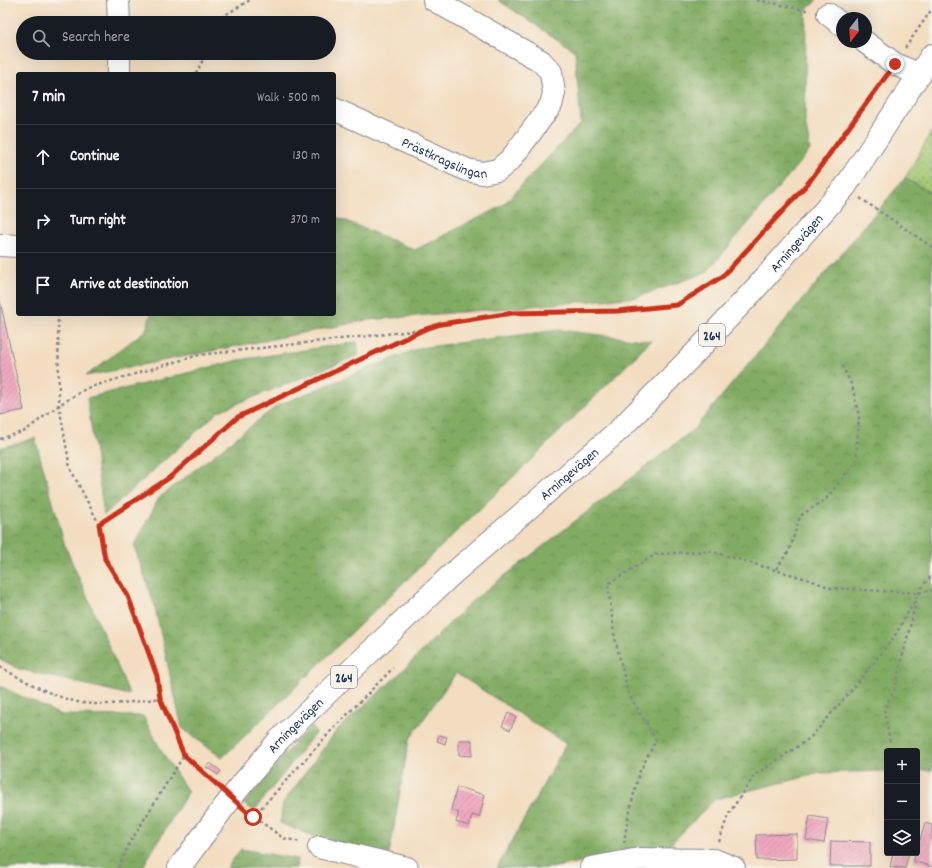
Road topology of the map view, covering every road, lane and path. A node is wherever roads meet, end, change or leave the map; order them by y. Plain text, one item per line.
1 (118, 0) edge
2 (250, 0) edge
3 (434, 0) edge
4 (757, 0) edge
5 (932, 9) edge
6 (118, 16) edge
7 (224, 16) edge
8 (835, 20) edge
9 (872, 47) edge
10 (932, 56) edge
11 (119, 60) edge
12 (203, 60) edge
13 (895, 64) junction
14 (119, 72) edge
15 (197, 72) edge
16 (920, 75) junction
17 (336, 110) edge
18 (845, 187) junction
19 (0, 245) edge
20 (16, 246) edge
21 (932, 247) edge
22 (58, 316) edge
23 (423, 330) junction
24 (841, 363) dead end
25 (59, 405) junction
26 (0, 439) edge
27 (99, 524) junction
28 (776, 570) junction
29 (932, 574) edge
30 (932, 590) edge
31 (918, 593) junction
32 (0, 667) edge
33 (393, 668) dead end
34 (160, 698) junction
35 (890, 742) dead end
36 (184, 755) junction
37 (229, 800) junction
38 (253, 817) junction
39 (319, 847) joint
40 (714, 860) junction
41 (622, 862) junction
42 (118, 868) edge
43 (179, 868) edge
44 (407, 868) edge
45 (591, 868) edge
46 (734, 868) edge

1 - 6 main road
2 - 7 path
3 - 17 main road, Prästkragslingan
4 - 8 path
5 - 13 path
9 - 13 main road
10 - 16 main road, Arningevägen / 264
11 - 14 main road
12 - 15 path
13 - 16 main road
13 - 23 path
16 - 18 main road, Arningevägen / 264
18 - 21 path
18 - 37 main road, Arningevägen / 264, bridge
19 - 20 main road
22 - 25 path
23 - 25 path
23 - 27 path
24 - 28 path
25 - 26 path
25 - 27 path
27 - 34 path
28 - 31 path
28 - 41 path
29 - 31 path
30 - 31 path
31 - 35 path
31 - 40 path
32 - 34 path
33 - 38 path
34 - 36 path
36 - 37 path
36 - 42 path
37 - 38 path
37 - 43 main road, Arningevägen / 264
38 - 39 path
39 - 44 main road
40 - 41 main road
40 - 46 main road
41 - 45 main road

